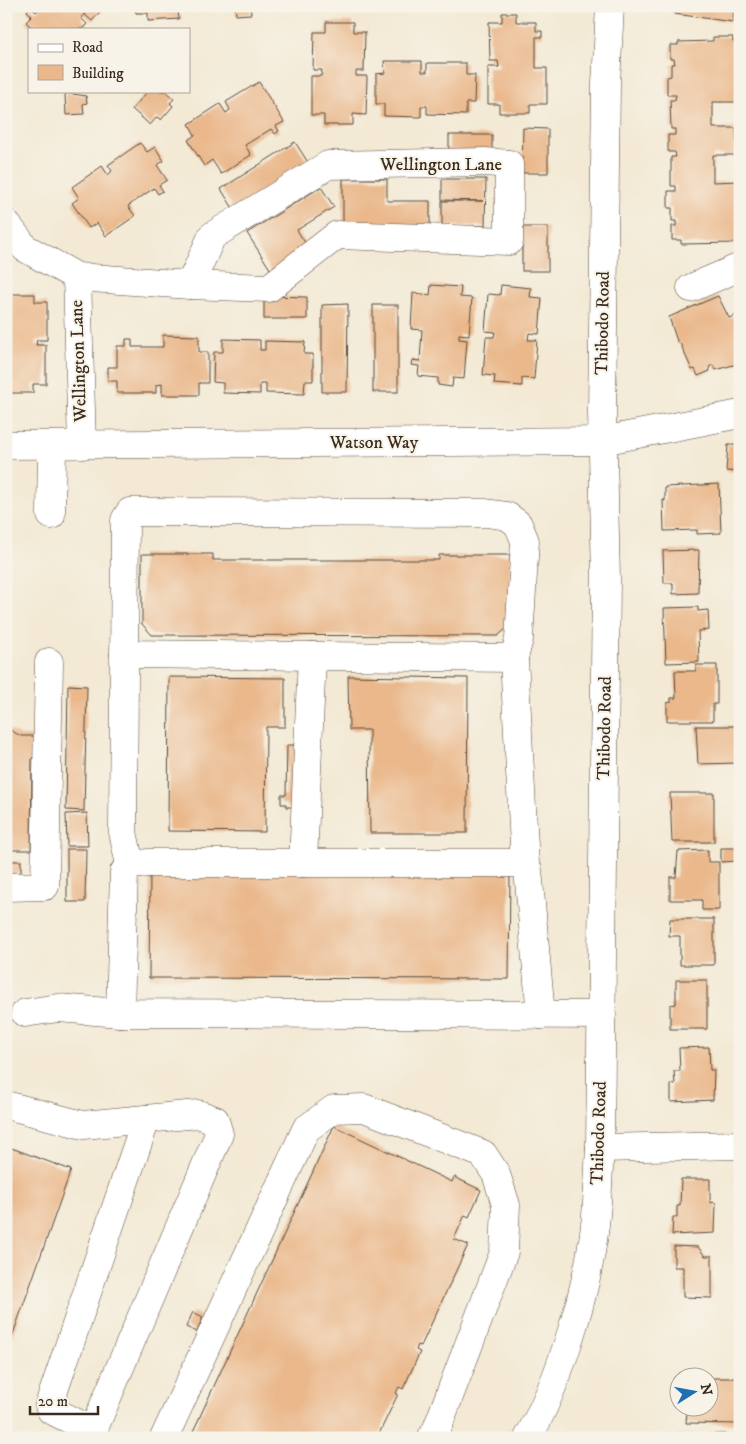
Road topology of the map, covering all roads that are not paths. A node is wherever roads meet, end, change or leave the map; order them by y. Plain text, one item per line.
1 (610, 6) edge
2 (6, 223) edge
3 (740, 267) edge
4 (77, 278) junction
5 (190, 285) junction
6 (691, 288) dead end
7 (740, 414) edge
8 (602, 441) junction
9 (6, 445) edge
10 (52, 445) junction
11 (82, 445) junction
12 (51, 515) dead end
13 (124, 654) junction
14 (312, 656) junction
15 (514, 658) junction
16 (49, 662) dead end
17 (303, 863) junction
18 (130, 865) junction
19 (525, 865) junction
20 (6, 887) edge
21 (25, 1013) dead end
22 (120, 1013) junction
23 (541, 1015) junction
24 (602, 1015) junction
25 (6, 1105) edge
26 (146, 1119) junction
27 (740, 1145) edge
28 (600, 1148) junction
29 (92, 1434) edge
30 (164, 1438) edge
31 (431, 1438) edge
32 (528, 1438) edge

1 - 8 street, Thibodo Road
2 - 4 street, Wellington Lane
3 - 6 street
4 - 5 street, Wellington Lane
4 - 11 street, Wellington Lane
5 - 5 street, Wellington Lane
7 - 8 street, Watson Way
8 - 11 street, Watson Way
8 - 24 street, Thibodo Road
9 - 10 street, Watson Way
10 - 11 street, Watson Way
10 - 12 street
13 - 14 street
13 - 15 street
13 - 18 street
14 - 15 street
14 - 17 street
15 - 19 street
16 - 20 street
17 - 18 street
17 - 19 street
18 - 22 street
19 - 23 street
21 - 22 street
22 - 23 street
23 - 24 street
24 - 28 street, Thibodo Road
25 - 26 street
26 - 29 street
26 - 29 street
27 - 28 street
28 - 32 street, Thibodo Road
30 - 31 street

